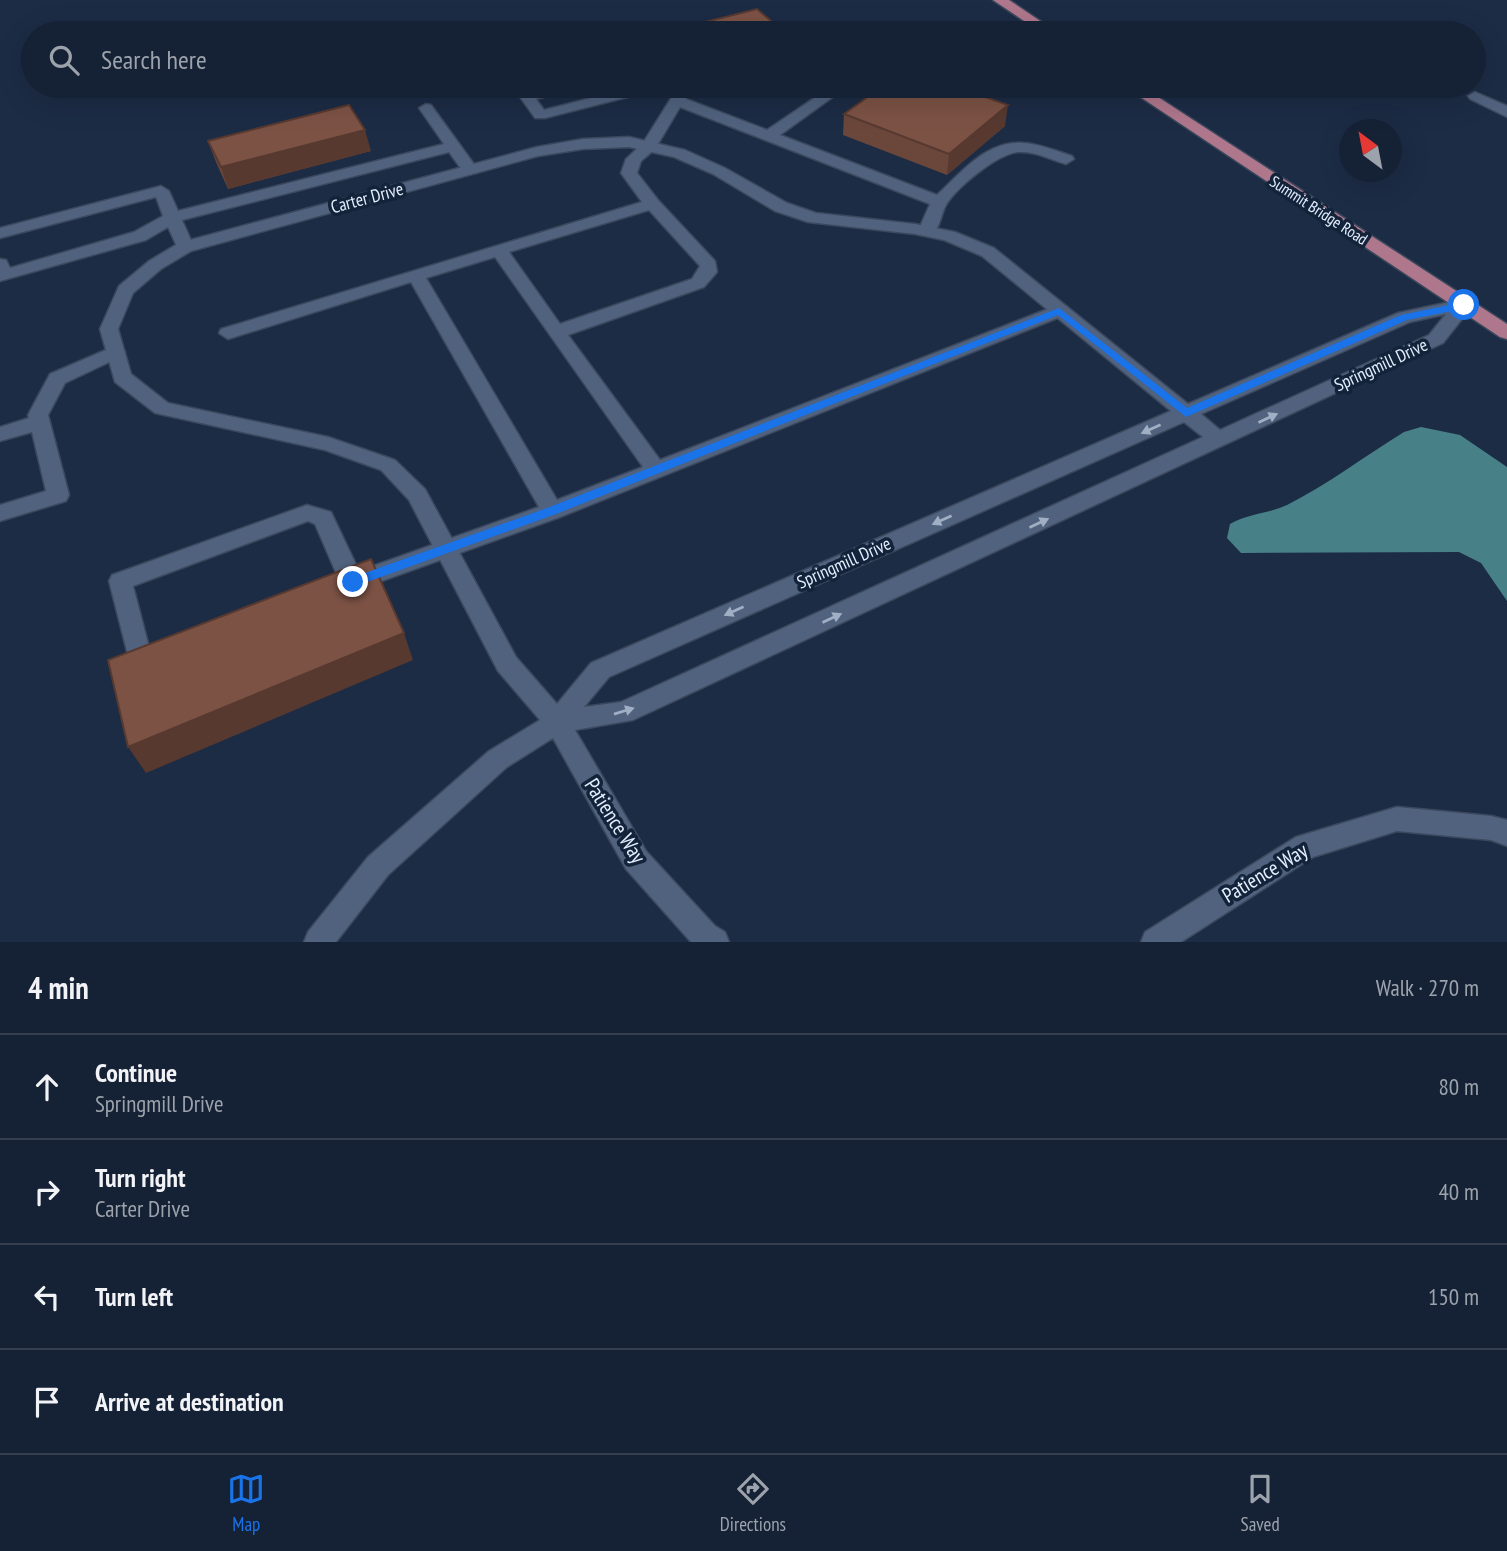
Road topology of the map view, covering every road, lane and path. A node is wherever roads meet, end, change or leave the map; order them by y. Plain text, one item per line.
1 (1000, 0) edge
2 (1032, 21) edge
3 (528, 98) edge
4 (607, 98) edge
5 (673, 98) edge
6 (686, 98) edge
7 (824, 98) edge
8 (1148, 98) edge
9 (1479, 98) edge
10 (426, 108) dead end
11 (1507, 112) edge
12 (769, 136) junction
13 (453, 146) junction
14 (649, 146) junction
15 (1066, 159) dead end
16 (470, 170) junction
17 (939, 202) junction
18 (652, 204) junction
19 (173, 218) junction
20 (927, 231) junction
21 (0, 233) edge
22 (185, 247) junction
23 (499, 250) junction
24 (0, 264) edge
25 (416, 275) junction
26 (1464, 305) junction
27 (1059, 311) junction
28 (556, 332) junction
29 (228, 333) dead end
30 (1507, 333) edge
31 (115, 352) junction
32 (1186, 413) junction
33 (40, 422) junction
34 (0, 434) edge
35 (1220, 440) junction
36 (656, 470) junction
37 (552, 511) junction
38 (0, 513) edge
39 (445, 548) junction
40 (353, 582) junction
41 (328, 592) edge
42 (179, 649) edge
43 (557, 722) junction
44 (1507, 833) edge
45 (318, 942) edge
46 (715, 942) edge
47 (1155, 942) edge

1 - 2 main road
3 - 4 street
5 - 14 street
6 - 12 street
7 - 12 street
8 - 26 main road, Summit Bridge Road
9 - 11 street
10 - 13 street
12 - 17 street
13 - 16 street
13 - 19 street
14 - 16 street, Carter Drive
14 - 18 street
14 - 20 street, Carter Drive
15 - 17 street
16 - 22 street, Carter Drive
17 - 20 street
18 - 23 street
18 - 28 street
19 - 21 street
19 - 22 street
19 - 24 street
20 - 27 street, Carter Drive
22 - 31 street, Carter Drive
23 - 25 street
23 - 28 street
25 - 29 street
25 - 37 street
26 - 30 main road, Summit Bridge Road
26 - 32 street, Springmill Drive
35 -> 26 street, Springmill Drive
27 - 32 street, Carter Drive
27 - 36 street
28 - 36 street
31 - 33 street
31 - 39 street, Carter Drive
32 - 35 street, Carter Drive
32 -> 43 street, Springmill Drive
33 - 34 street
33 - 38 street
43 -> 35 street, Springmill Drive
36 - 37 street
37 - 39 street
39 - 40 street
39 - 43 street, Carter Drive
40 - 41 street
40 - 42 street
43 - 45 street, Springmill Drive
43 - 46 street, Patience Way
44 - 47 street, Patience Way

